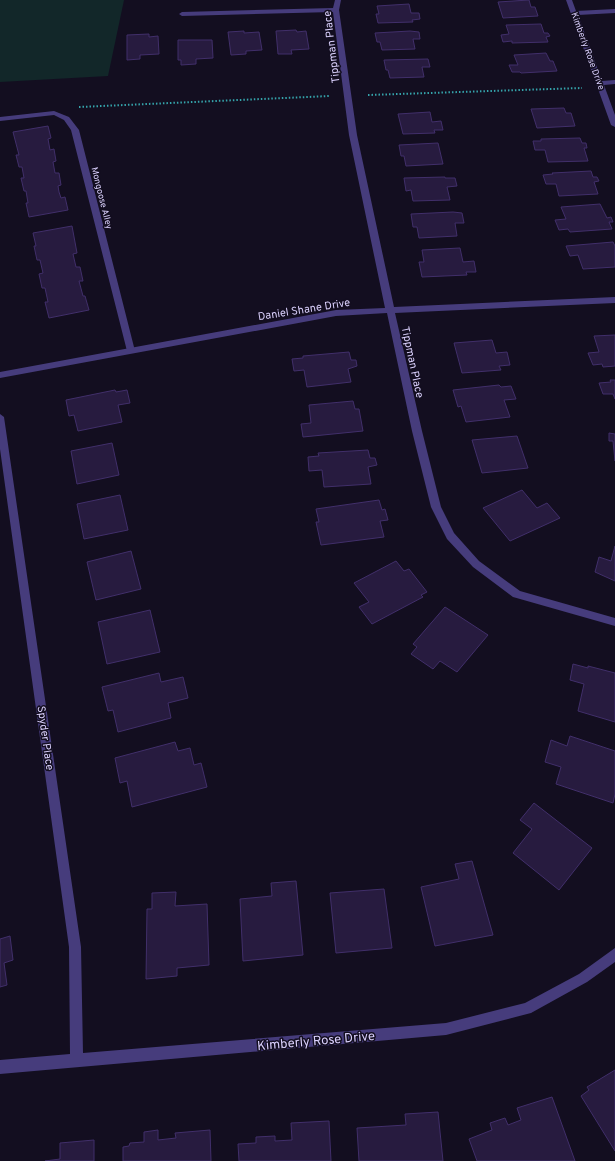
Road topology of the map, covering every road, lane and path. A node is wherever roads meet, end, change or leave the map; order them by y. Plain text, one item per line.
1 (338, 0) edge
2 (569, 0) edge
3 (336, 10) junction
4 (615, 12) edge
5 (574, 13) junction
6 (182, 14) dead end
7 (615, 82) edge
8 (599, 83) junction
9 (582, 88) dead end
10 (368, 94) dead end
11 (330, 96) dead end
12 (74, 108) dead end
13 (0, 119) edge
14 (615, 125) edge
15 (615, 300) edge
16 (391, 310) junction
17 (131, 351) junction
18 (0, 375) edge
19 (0, 417) edge
20 (615, 622) edge
21 (615, 954) edge
22 (77, 1060) junction
23 (0, 1067) edge

1 - 3 street, Tippman Place
2 - 5 street, Kimberly Rose Drive
3 - 6 street
3 - 16 street, Tippman Place
4 - 5 street
5 - 8 street, Kimberly Rose Drive
7 - 8 street
8 - 14 street, Kimberly Rose Drive
9 - 10 path
11 - 12 path
13 - 17 street, Mongoose Alley
15 - 16 street, Daniel Shane Drive
16 - 17 street, Daniel Shane Drive
16 - 20 street, Tippman Place
17 - 18 street, Daniel Shane Drive
19 - 22 street, Spyder Place
21 - 22 street, Kimberly Rose Drive
22 - 23 street, Kimberly Rose Drive

